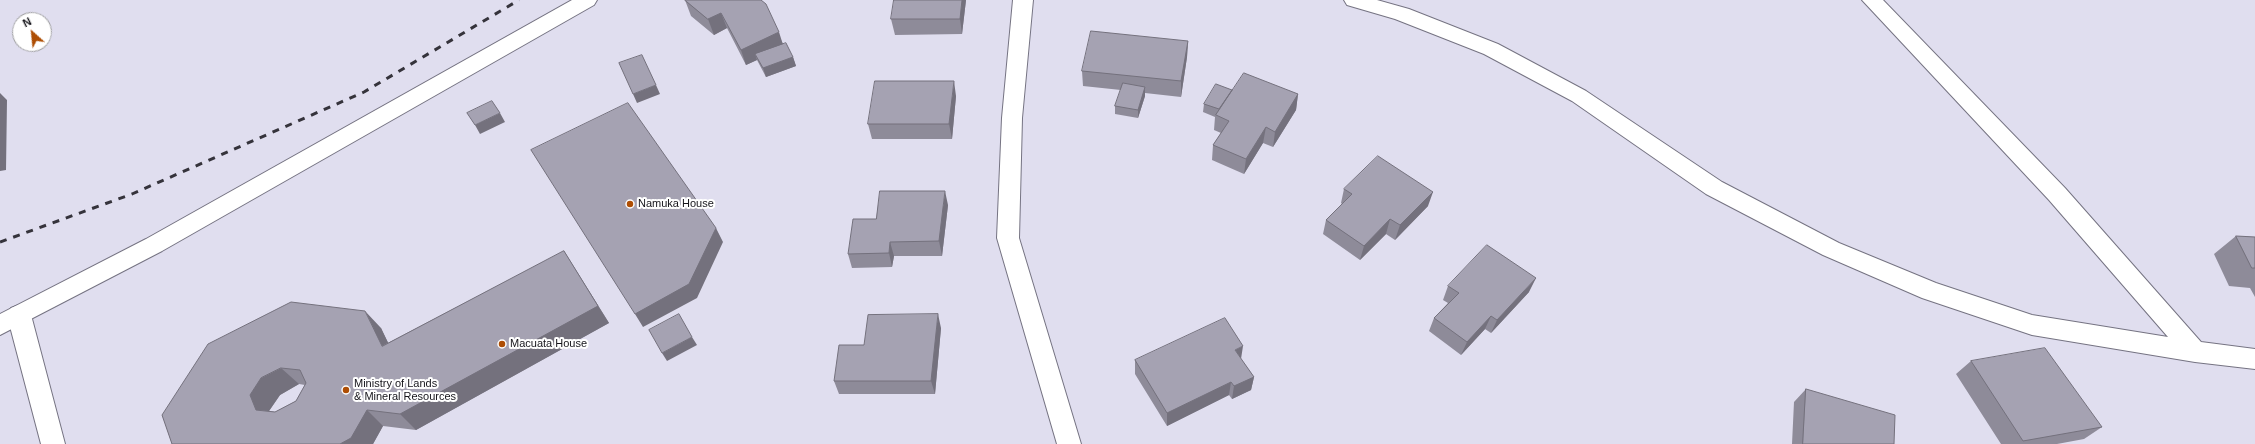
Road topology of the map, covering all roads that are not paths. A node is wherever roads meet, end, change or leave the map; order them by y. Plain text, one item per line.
1 (587, 0) edge
2 (1023, 0) edge
3 (1354, 0) edge
4 (1872, 0) edge
5 (10, 320) edge
6 (2195, 352) junction
7 (2255, 359) edge
8 (53, 444) edge
9 (1069, 444) edge

1 - 5 street
2 - 9 street
3 - 6 street
4 - 6 street
5 - 8 street
6 - 7 street

